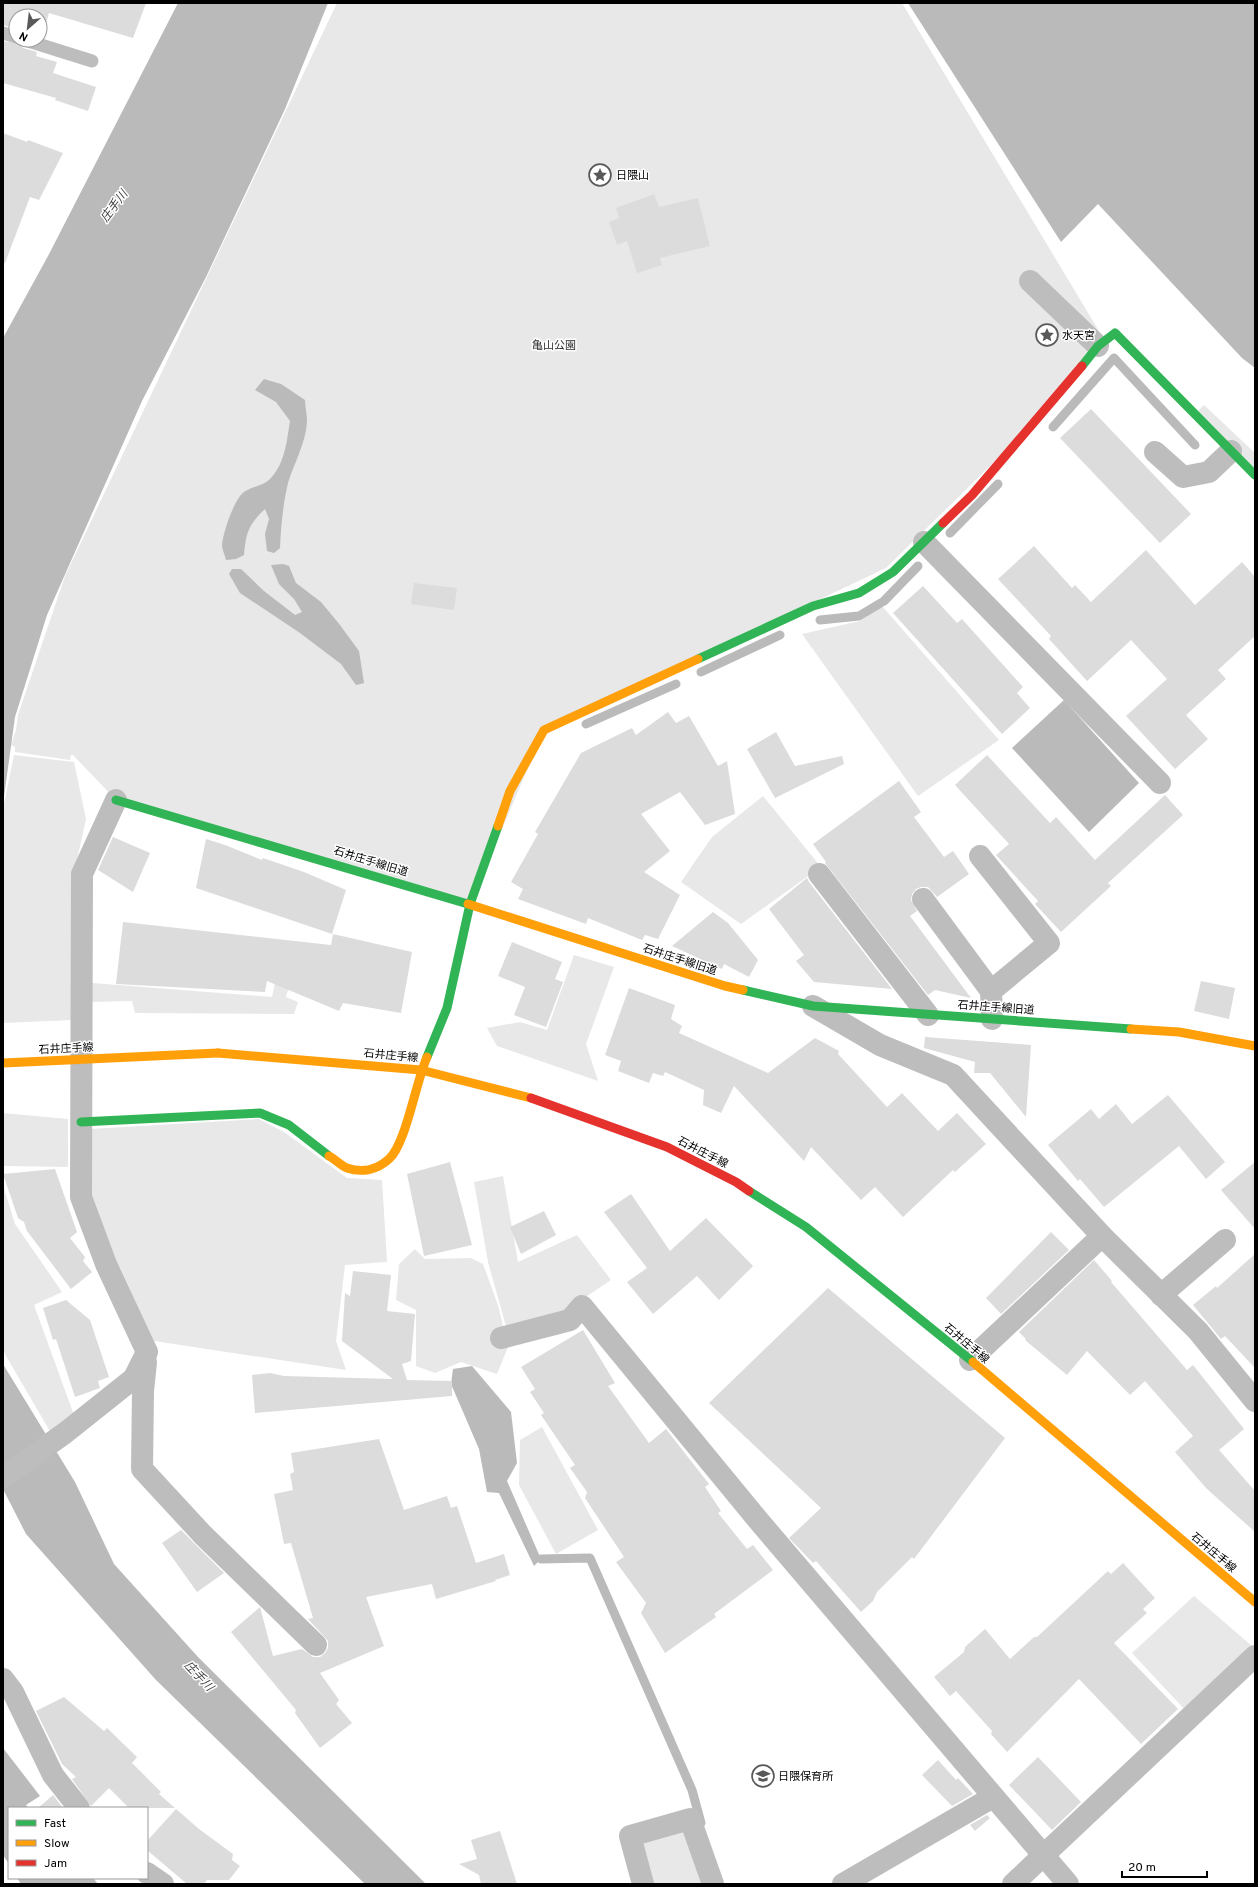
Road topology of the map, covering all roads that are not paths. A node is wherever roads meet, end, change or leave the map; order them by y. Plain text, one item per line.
1 (48, 47) edge
2 (92, 61) dead end
3 (1030, 281) dead end
4 (1098, 346) junction
5 (1231, 451) junction
6 (1155, 452) dead end
7 (1255, 475) edge
8 (924, 542) junction
9 (1160, 783) dead end
10 (116, 800) joint
11 (980, 856) dead end
12 (819, 874) dead end
13 (923, 899) dead end
14 (470, 904) junction
15 (991, 991) junction
16 (813, 1006) junction
17 (928, 1015) junction
18 (992, 1019) junction
19 (1255, 1046) edge
20 (3, 1063) edge
21 (421, 1070) junction
22 (81, 1122) junction
23 (1102, 1236) junction
24 (1225, 1240) dead end
25 (1161, 1295) junction
26 (501, 1338) dead end
27 (147, 1352) junction
28 (970, 1360) junction
29 (1255, 1401) edge
30 (3, 1477) edge
31 (1255, 1602) edge
32 (316, 1645) dead end
33 (1255, 1656) edge
34 (3, 1679) edge
35 (993, 1797) junction
36 (77, 1807) edge
37 (1044, 1856) junction
38 (148, 1874) edge
39 (164, 1884) edge
40 (643, 1884) edge
41 (713, 1884) edge
42 (843, 1884) edge
43 (1013, 1884) edge
44 (1068, 1884) edge

1 - 2 lane
3 - 4 street
4 - 5 street
4 - 8 street
5 - 6 street
5 - 7 street
8 - 9 street
8 - 14 street
10 - 14 street, 石井庄手線旧道
10 - 22 street
11 - 15 street
12 - 17 street
13 - 15 street
14 - 16 street, 石井庄手線旧道
14 - 21 street
15 - 18 street
16 - 17 street, 石井庄手線旧道
16 - 23 street
17 - 18 street, 石井庄手線旧道
18 - 19 street, 石井庄手線旧道
20 - 21 street, 石井庄手線, bridge
21 - 22 street
21 - 28 street, 石井庄手線
22 - 27 street
23 - 25 street
23 - 28 street
24 - 25 street
25 - 29 street
26 - 35 street
27 - 30 street
27 - 32 street
28 - 31 street, 石井庄手線
33 - 37 street
34 - 36 street
35 - 37 street
35 - 42 street
37 - 43 street
37 - 44 street
38 - 39 street
40 - 41 street

